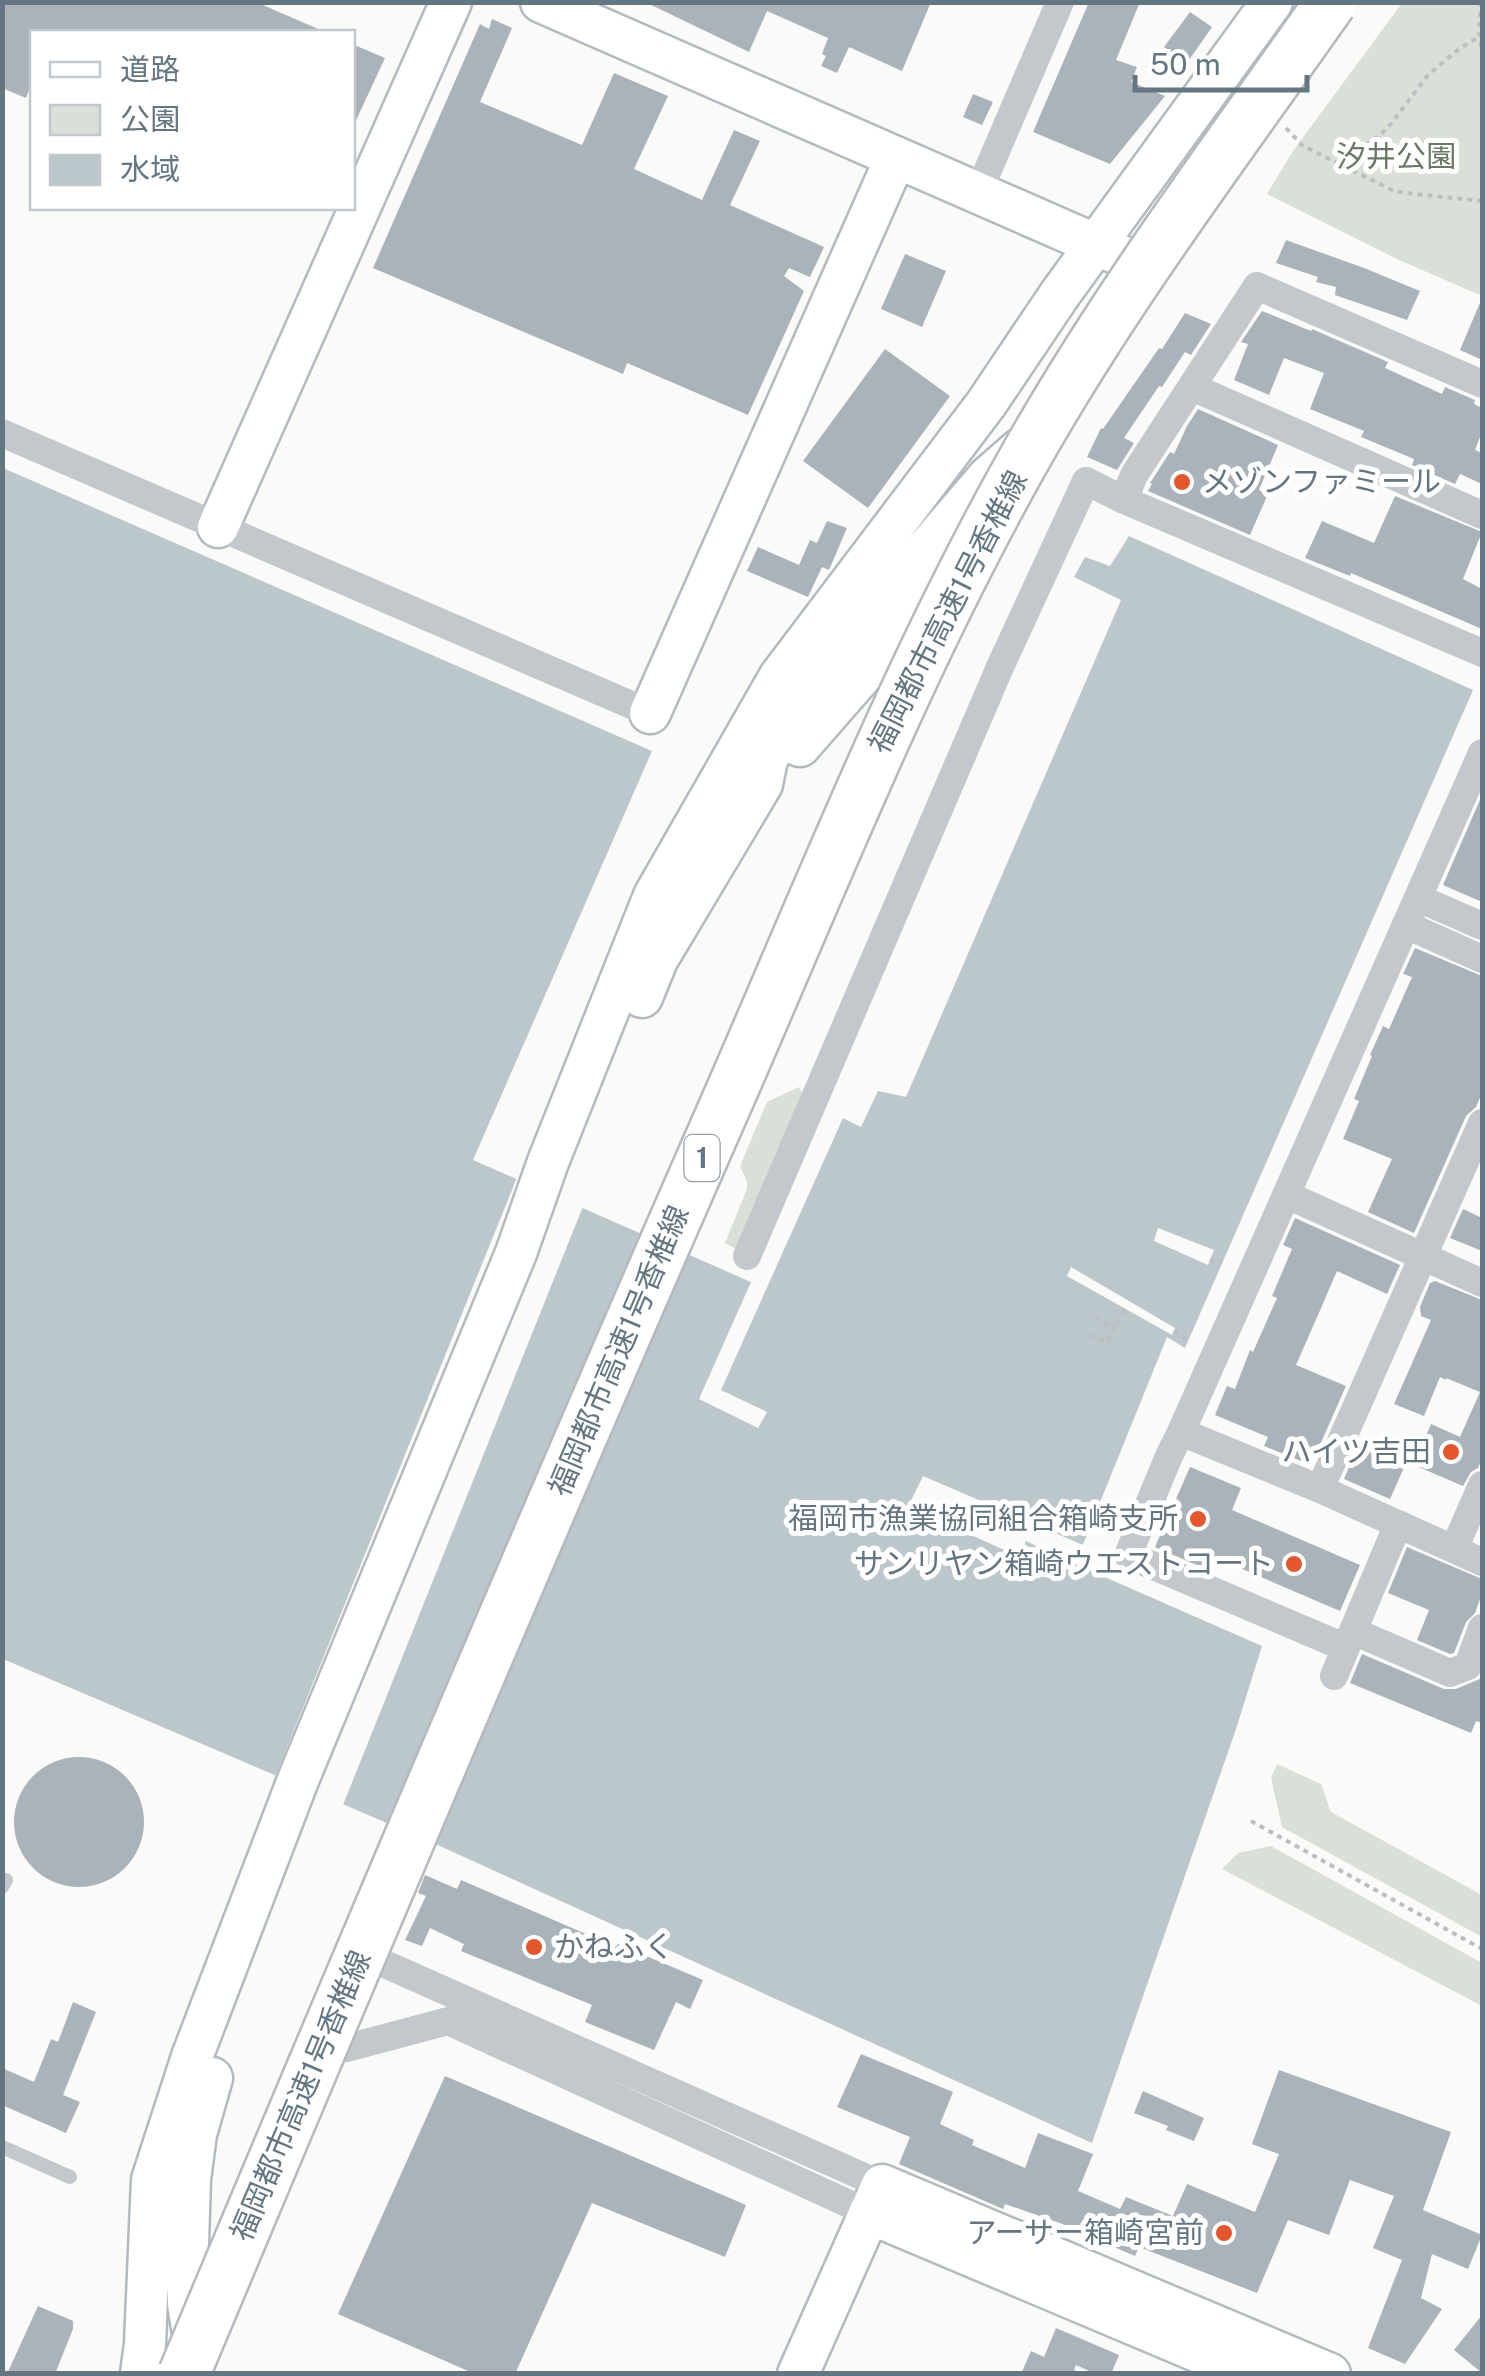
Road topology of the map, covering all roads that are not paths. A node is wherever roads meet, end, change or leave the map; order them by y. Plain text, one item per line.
1 (450, 2) edge
2 (542, 2) edge
3 (1060, 2) edge
4 (1272, 2) edge
5 (1328, 2) edge
6 (1363, 2) edge
7 (1260, 77) junction
8 (896, 157) junction
9 (978, 192) junction
10 (1098, 245) junction
11 (1139, 264) junction
12 (1482, 384) edge
13 (1192, 386) junction
14 (2, 433) edge
15 (1124, 500) junction
16 (1482, 515) edge
17 (218, 527) junction
18 (1482, 654) edge
19 (650, 714) joint
20 (1482, 753) edge
21 (689, 869) junction
22 (1418, 898) junction
23 (1406, 925) junction
24 (1482, 926) edge
25 (1482, 959) edge
26 (1482, 1123) edge
27 (688, 1190) junction
28 (1288, 1195) junction
29 (747, 1256) dead end
30 (1423, 1257) junction
31 (1482, 1283) edge
32 (1182, 1432) junction
33 (1482, 1484) edge
34 (1320, 1489) junction
35 (1398, 1524) junction
36 (1454, 1549) junction
37 (1482, 1562) edge
38 (1482, 1628) edge
39 (1349, 1639) junction
40 (1334, 1676) dead end
41 (387, 1964) dead end
42 (348, 2048) dead end
43 (203, 2062) junction
44 (2, 2148) edge
45 (70, 2177) dead end
46 (875, 2199) junction
47 (213, 2290) junction
48 (140, 2374) edge
49 (163, 2374) edge
50 (172, 2374) edge
51 (184, 2374) edge
52 (194, 2374) edge
53 (798, 2374) edge
54 (1251, 2374) edge
55 (1330, 2374) edge

1 - 17 street
2 - 8 street
3 - 9 street
4 - 10 street
5 - 7 street
5 - 27 highway, 福岡都市高速1号香椎線 / 1, bridge
6 - 27 highway, bridge
7 - 11 street
7 - 47 highway, 福岡都市高速1号香椎線 / 1, bridge
8 - 9 street
8 - 19 street
9 - 10 street
10 - 11 street
10 - 21 street
11 - 21 street
12 - 13 street
13 - 15 street
13 - 16 street
14 - 17 street
15 - 18 street
15 - 29 street
17 - 19 street
20 - 22 street
21 - 43 street
22 - 23 street
22 - 24 street
23 - 25 street
23 - 28 street
26 - 30 street
27 - 47 highway, 福岡都市高速1号香椎線 / 1, bridge
28 - 30 street
28 - 32 street
30 - 31 street
30 - 34 street
32 - 34 street
32 - 39 street
33 - 36 street
34 - 35 street
35 - 36 street
35 - 39 street
36 - 37 street
38 - 39 street
39 - 40 street
41 - 46 street
42 - 46 street
43 - 48 street
43 - 52 street
44 - 45 lane
46 - 53 street
46 - 54 street
46 - 55 street
47 - 49 highway
47 - 50 highway, 福岡都市高速1号香椎線 / 1
47 - 51 highway, 福岡都市高速1号香椎線 / 1, bridge

